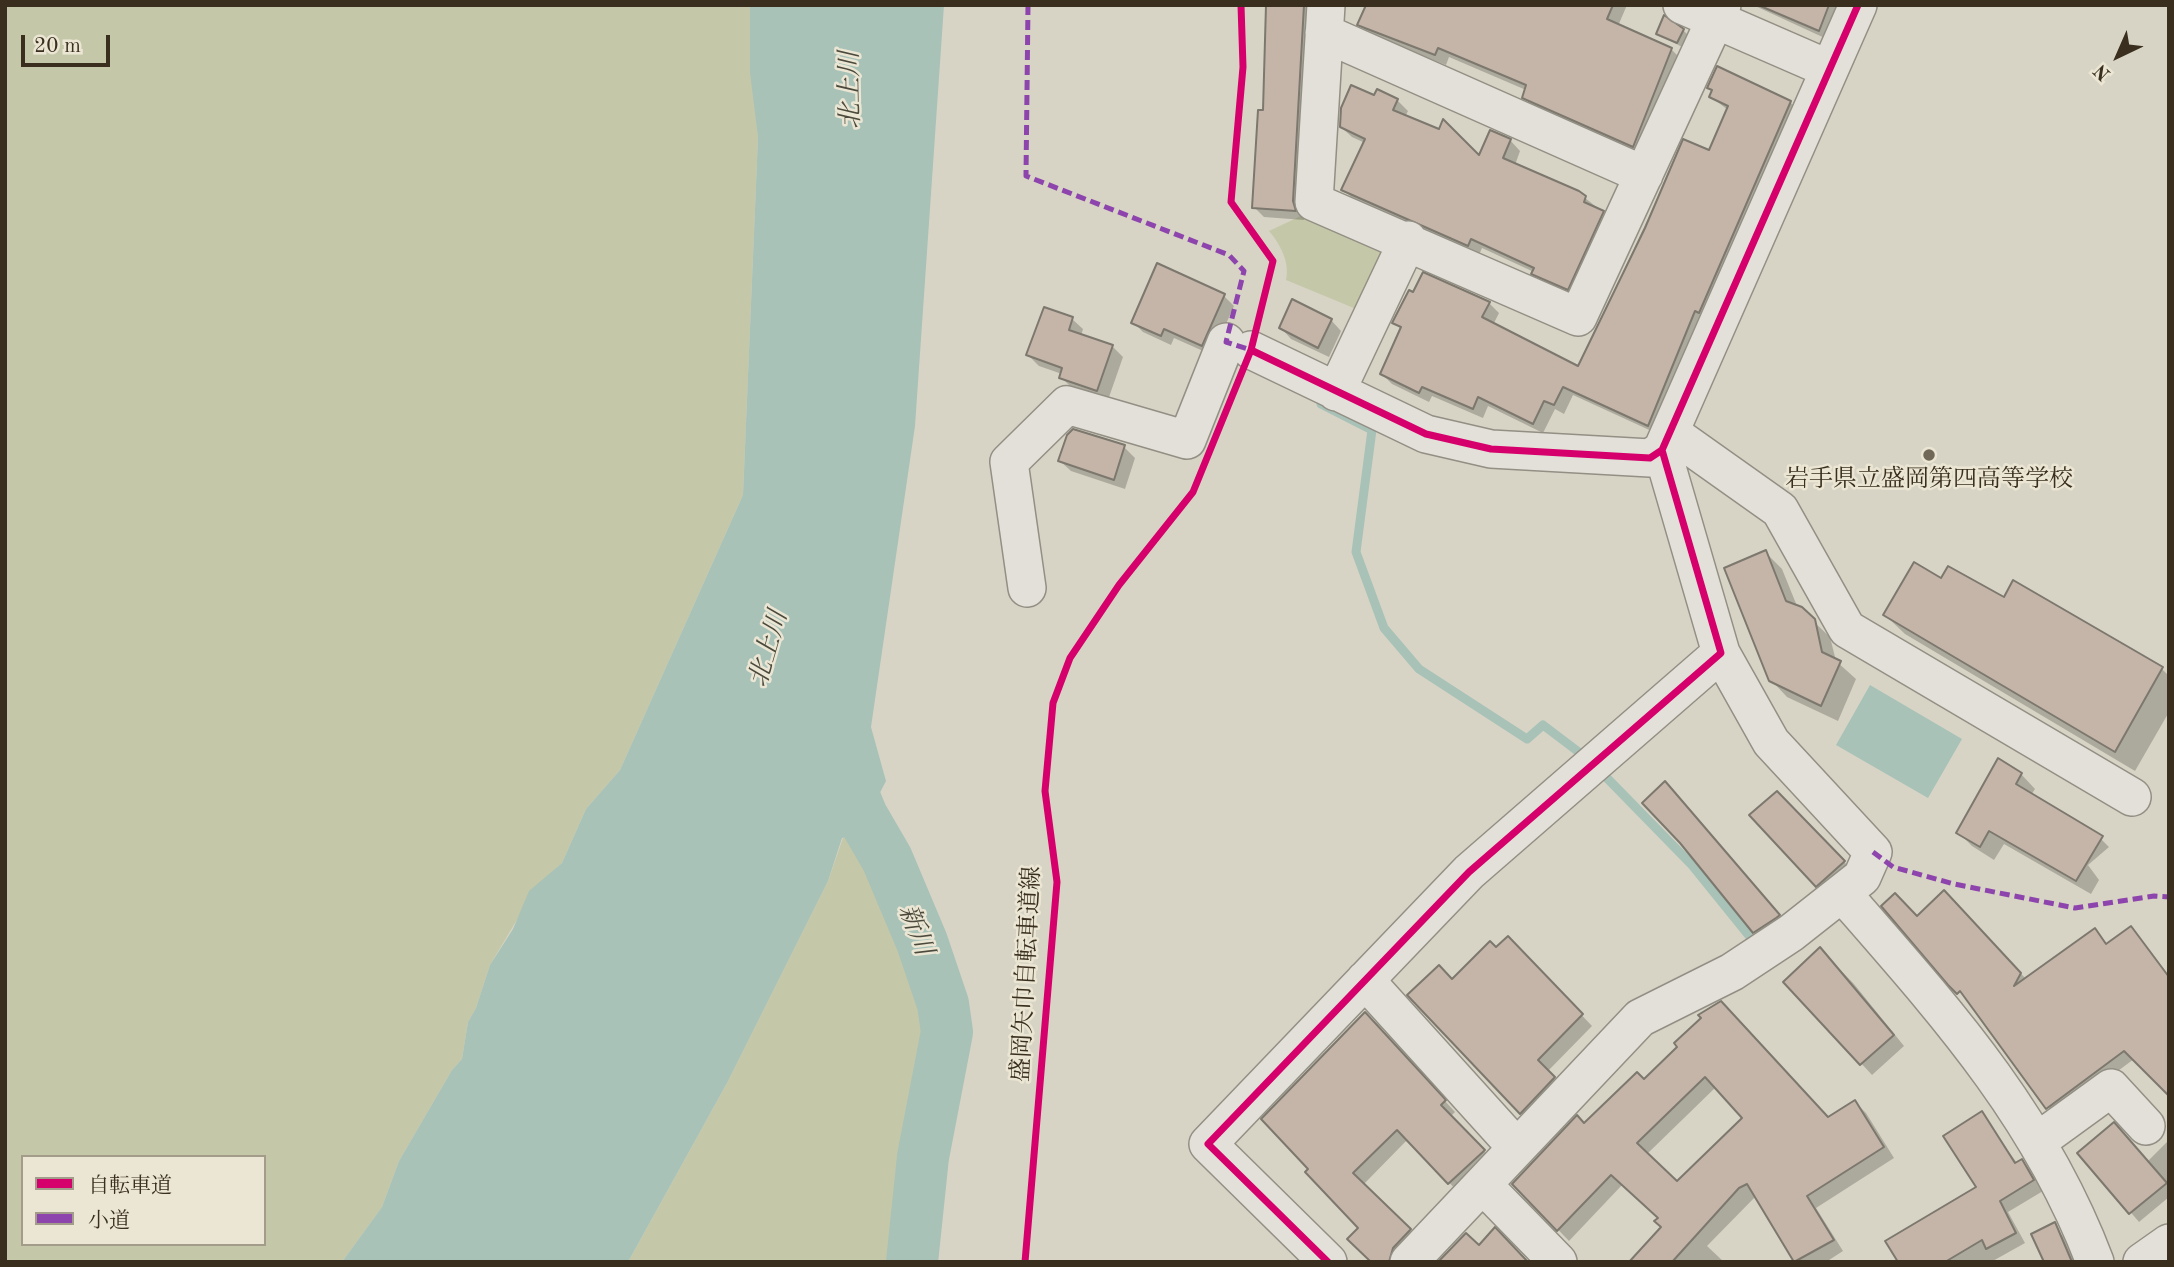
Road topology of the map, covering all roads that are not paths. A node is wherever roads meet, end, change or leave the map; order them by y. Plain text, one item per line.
1 (1682, 5) edge
2 (1858, 5) edge
3 (1718, 13) edge
4 (1325, 19) edge
5 (1829, 69) junction
6 (1644, 175) junction
7 (1408, 240) junction
8 (1336, 392) junction
9 (1666, 441) junction
10 (1027, 589) dead end
11 (1721, 653) junction
12 (2132, 797) dead end
13 (1842, 892) junction
14 (1365, 980) junction
15 (2146, 1126) dead end
16 (2038, 1141) junction
17 (1517, 1148) junction
18 (1483, 1185) junction
19 (2169, 1243) edge
20 (1328, 1262) edge
21 (1409, 1262) edge
22 (1558, 1262) edge
23 (2095, 1262) edge
24 (2142, 1262) edge

1 - 3 street
2 - 5 street
3 - 5 street
3 - 6 street
4 - 6 street
4 - 7 street
5 - 9 street
6 - 7 street
7 - 8 street
8 - 9 street
8 - 10 street
9 - 11 street
9 - 12 street
11 - 13 street
11 - 14 street
13 - 16 street
13 - 17 street
14 - 17 street
14 - 20 street
15 - 16 street
16 - 23 street
17 - 18 street
18 - 21 street
18 - 22 street
19 - 24 street

